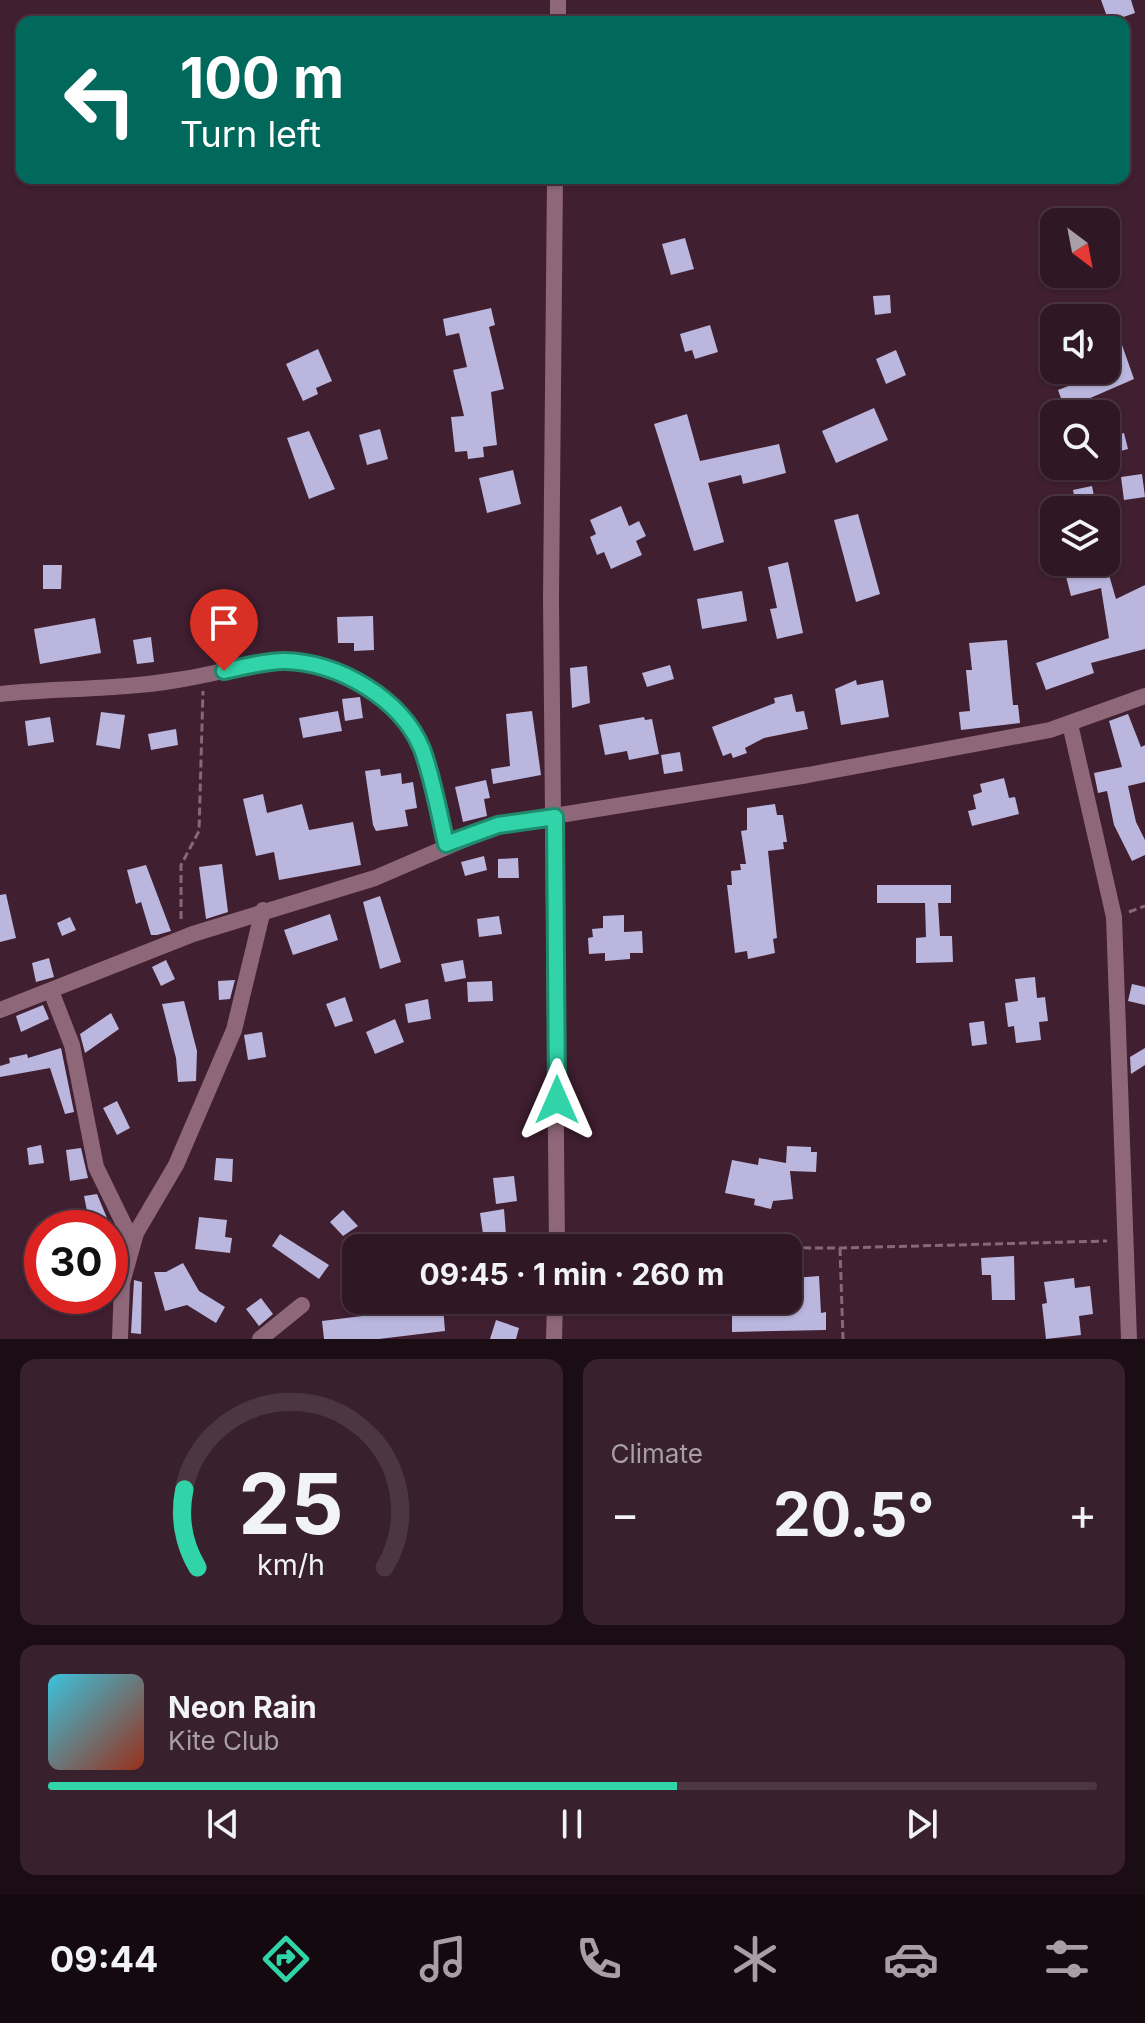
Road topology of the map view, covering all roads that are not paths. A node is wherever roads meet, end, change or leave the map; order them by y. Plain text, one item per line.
1 (555, 184) edge
2 (0, 694) edge
3 (1145, 696) edge
4 (1070, 724) junction
5 (555, 817) junction
6 (446, 844) junction
7 (263, 910) junction
8 (51, 991) junction
9 (0, 1010) edge
10 (557, 1234) edge
11 (133, 1243) junction
12 (302, 1305) dead end
13 (555, 1314) edge
14 (120, 1339) edge
15 (260, 1339) edge
16 (554, 1339) edge
17 (1129, 1339) edge

1 - 5 street
2 - 6 street
3 - 4 street
4 - 5 street
4 - 17 street
5 - 6 street
5 - 10 street
6 - 7 street
7 - 8 street
7 - 11 street
8 - 9 street
8 - 11 street
11 - 14 street
12 - 15 street
13 - 16 street

